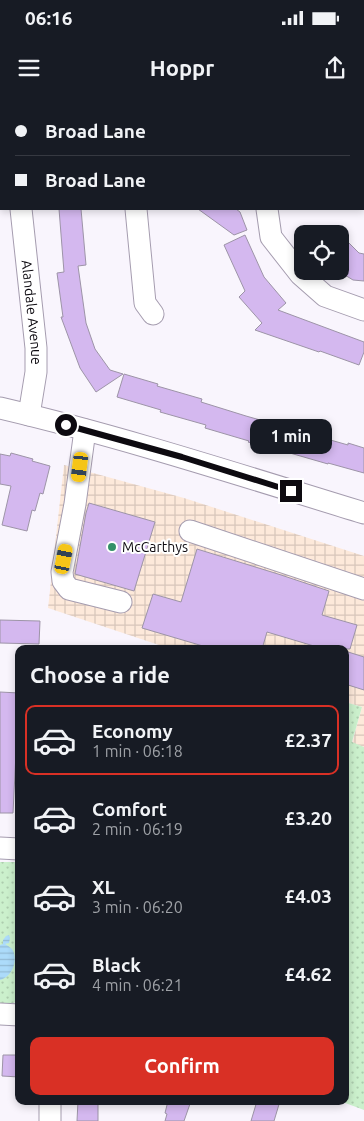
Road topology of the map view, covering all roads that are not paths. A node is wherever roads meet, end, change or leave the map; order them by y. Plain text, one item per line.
1 (21, 210) edge
2 (136, 210) edge
3 (267, 210) edge
4 (364, 310) edge
5 (153, 314) dead end
6 (0, 408) edge
7 (29, 415) junction
8 (85, 430) junction
9 (364, 513) edge
10 (190, 531) dead end
11 (364, 589) edge
12 (121, 602) dead end
13 (0, 848) edge
14 (15, 849) edge
15 (0, 1014) edge
16 (15, 1015) edge
17 (50, 1105) edge
18 (50, 1121) edge

1 - 7 street, Alandale Avenue
2 - 5 street
3 - 4 street
6 - 7 street
7 - 8 street
8 - 9 street
8 - 12 street
10 - 11 street
13 - 14 street
15 - 16 street
17 - 18 street

